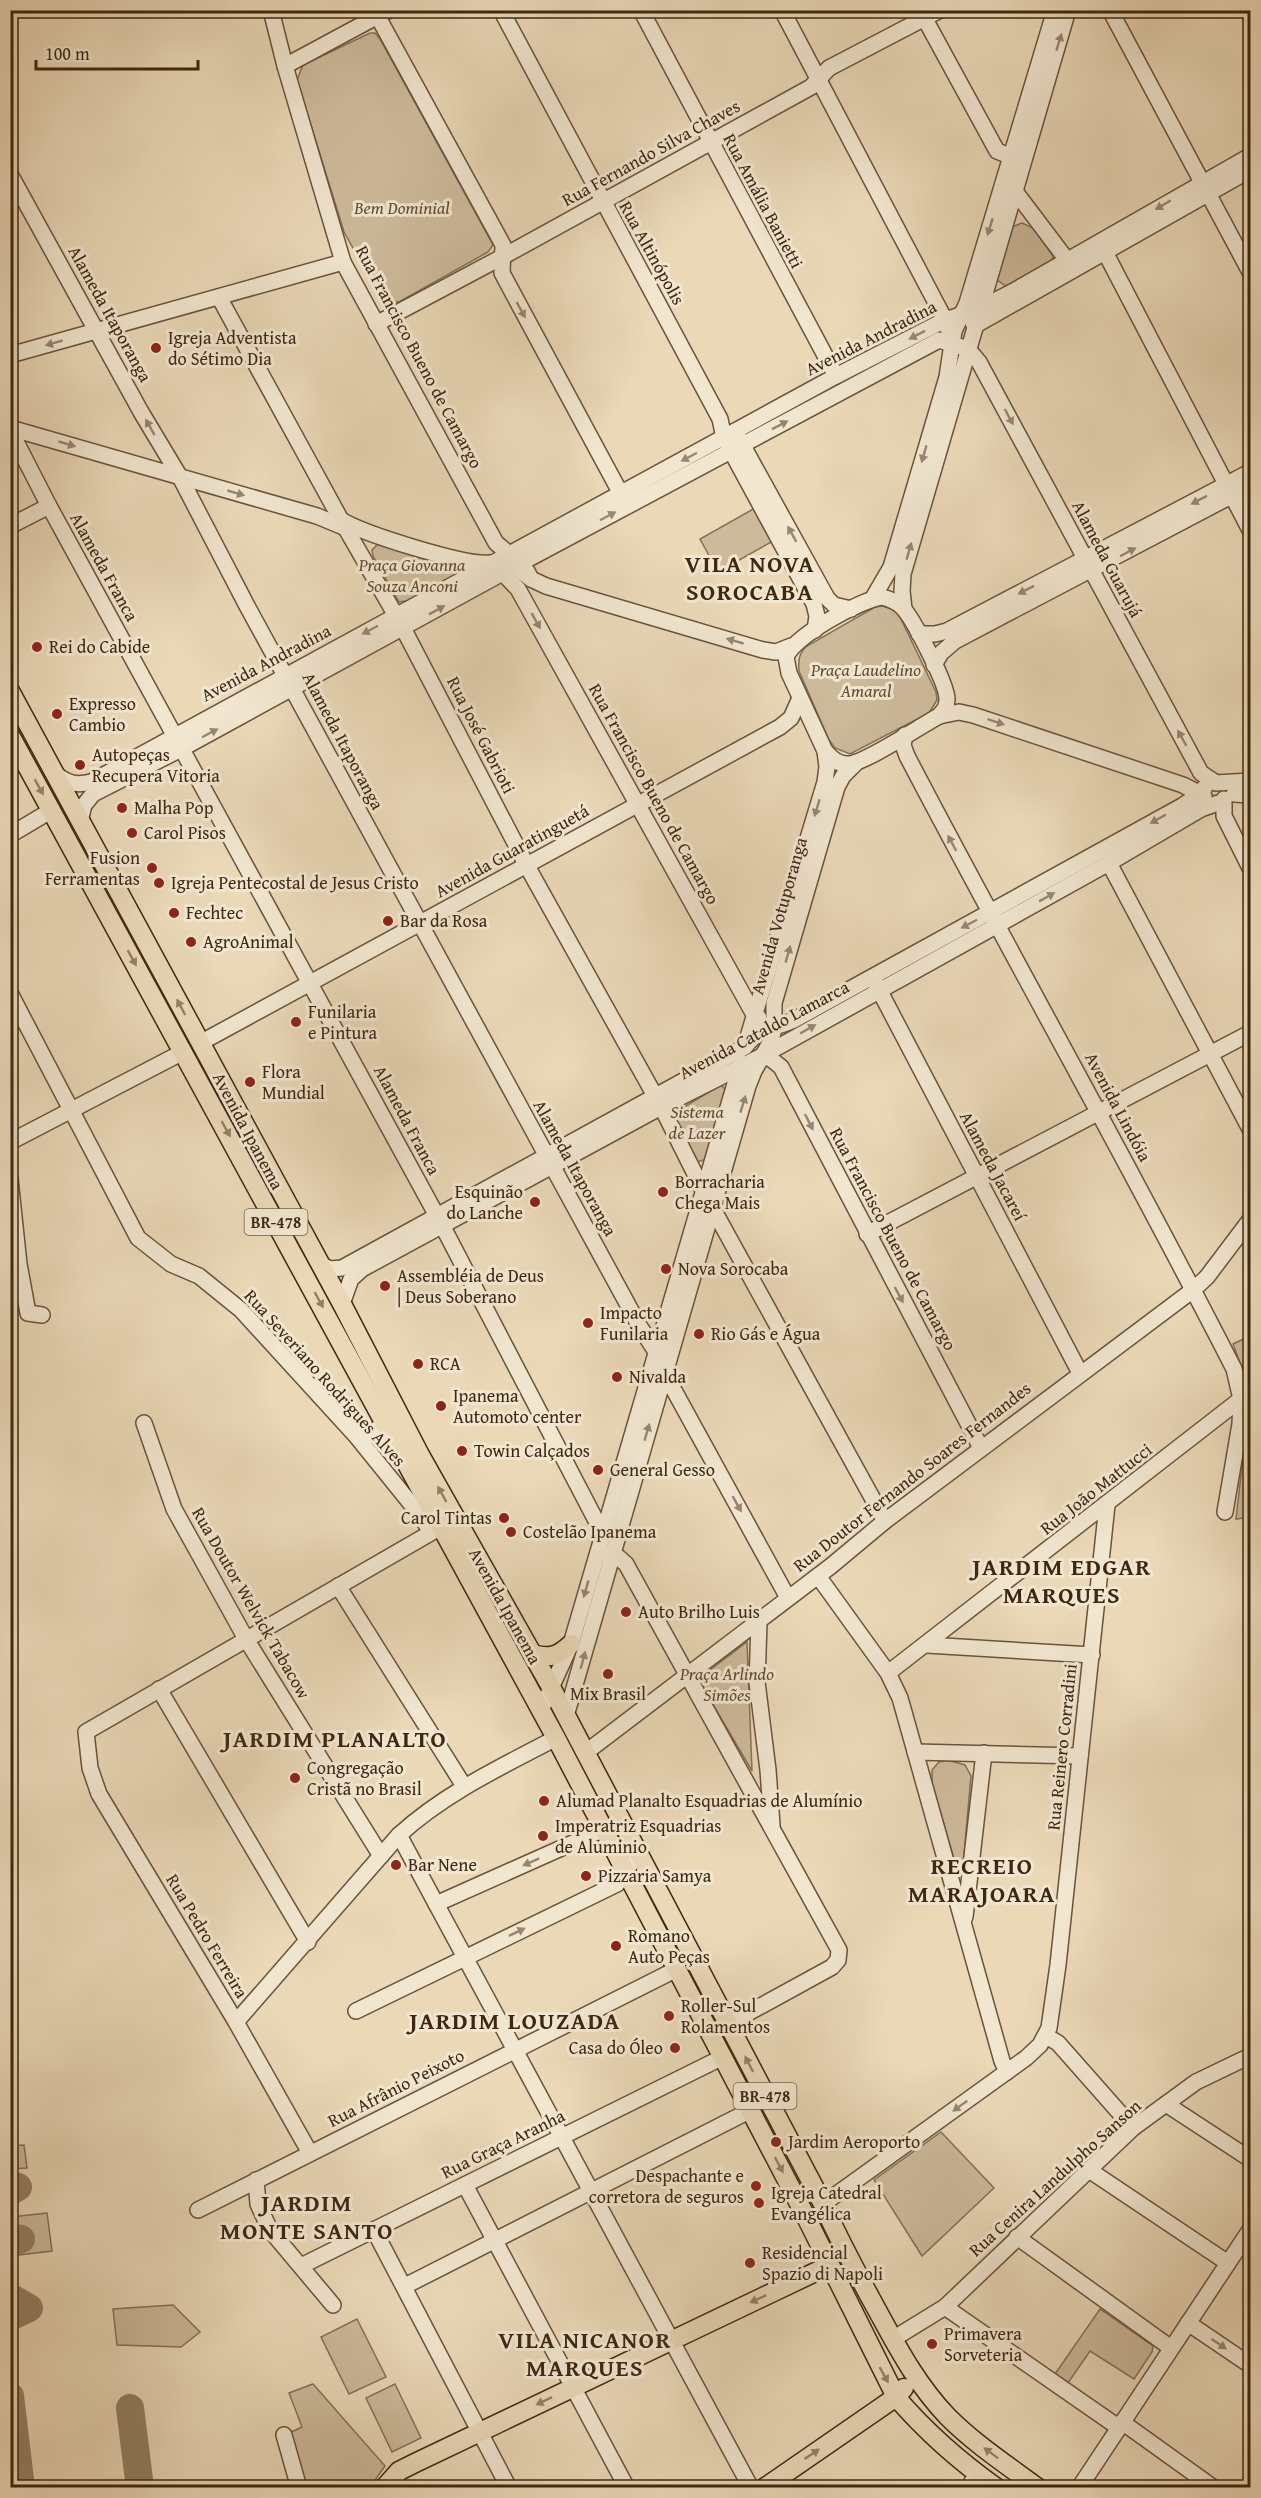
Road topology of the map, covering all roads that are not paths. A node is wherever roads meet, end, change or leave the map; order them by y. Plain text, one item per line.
1 (271, 10) edge
2 (501, 10) edge
3 (641, 10) edge
4 (782, 10) edge
5 (940, 10) edge
6 (1068, 10) edge
7 (1110, 10) edge
8 (1055, 11) edge
9 (383, 14) edge
10 (922, 15) edge
11 (285, 66) junction
12 (818, 80) junction
13 (709, 142) junction
14 (1251, 156) edge
15 (1012, 157) junction
16 (1251, 171) edge
17 (10, 174) edge
18 (1204, 188) junction
19 (1014, 190) junction
20 (602, 201) junction
21 (1039, 223) junction
22 (1004, 225) junction
23 (1105, 252) junction
24 (504, 256) junction
25 (1067, 260) junction
26 (343, 262) junction
27 (1251, 272) edge
28 (989, 280) junction
29 (1012, 292) junction
30 (219, 297) junction
31 (981, 308) junction
32 (953, 318) junction
33 (376, 324) junction
34 (976, 325) junction
35 (97, 331) junction
36 (953, 344) junction
37 (968, 349) junction
38 (10, 355) edge
39 (836, 376) junction
40 (989, 380) junction
41 (958, 384) junction
42 (10, 429) edge
43 (32, 434) junction
44 (733, 441) junction
45 (161, 446) junction
46 (20, 450) junction
47 (126, 462) junction
48 (1251, 472) edge
49 (180, 477) junction
50 (207, 485) junction
51 (1251, 486) edge
52 (1229, 492) junction
53 (621, 494) junction
54 (193, 502) junction
55 (49, 506) junction
56 (343, 524) junction
57 (10, 526) edge
58 (1251, 530) edge
59 (377, 535) junction
60 (361, 552) junction
61 (508, 563) junction
62 (1088, 565) junction
63 (546, 586) junction
64 (873, 598) junction
65 (525, 601) junction
66 (851, 609) junction
67 (904, 609) junction
68 (400, 622) junction
69 (815, 630) junction
70 (919, 634) junction
71 (791, 646) junction
72 (934, 665) junction
73 (285, 674) junction
74 (293, 688) junction
75 (10, 691) edge
76 (800, 698) junction
77 (939, 716) junction
78 (780, 727) junction
79 (10, 735) edge
80 (818, 735) junction
81 (905, 735) junction
82 (178, 742) junction
83 (825, 751) junction
84 (857, 762) junction
85 (54, 772) junction
86 (1251, 783) edge
87 (1206, 790) junction
88 (1251, 795) edge
89 (1224, 800) junction
90 (637, 804) junction
91 (52, 810) junction
92 (80, 821) junction
93 (10, 835) edge
94 (1109, 864) junction
95 (527, 866) junction
96 (1251, 868) edge
97 (993, 919) junction
98 (421, 924) junction
99 (310, 982) junction
100 (876, 983) junction
101 (764, 987) junction
102 (10, 993) edge
103 (742, 993) junction
104 (773, 1010) junction
105 (755, 1016) junction
106 (794, 1020) junction
107 (774, 1028) junction
108 (1251, 1033) edge
109 (201, 1043) junction
110 (183, 1052) junction
111 (1209, 1054) junction
112 (749, 1061) junction
113 (783, 1070) junction
114 (717, 1079) junction
115 (733, 1089) junction
116 (659, 1102) junction
117 (70, 1110) junction
118 (1099, 1113) junction
119 (1251, 1130) edge
120 (10, 1142) edge
121 (550, 1162) junction
122 (977, 1176) junction
123 (10, 1179) edge
124 (704, 1192) junction
125 (712, 1207) junction
126 (1251, 1220) edge
127 (440, 1221) junction
128 (867, 1233) junction
129 (704, 1235) junction
130 (727, 1235) junction
131 (320, 1264) junction
132 (1193, 1290) junction
133 (342, 1304) junction
134 (42, 1315) dead end
135 (666, 1322) junction
136 (640, 1327) junction
137 (658, 1363) junction
138 (1080, 1373) junction
139 (657, 1398) junction
140 (678, 1398) junction
141 (1241, 1399) junction
142 (144, 1423) dead end
143 (387, 1425) junction
144 (357, 1437) junction
145 (981, 1448) junction
146 (584, 1493) junction
147 (613, 1496) junction
148 (1107, 1504) junction
149 (1225, 1512) dead end
150 (885, 1521) junction
151 (436, 1530) junction
152 (602, 1532) junction
153 (612, 1555) junction
154 (595, 1557) junction
155 (818, 1576) junction
156 (338, 1586) junction
157 (788, 1598) junction
158 (759, 1622) junction
159 (246, 1639) junction
160 (571, 1644) junction
161 (927, 1645) junction
162 (533, 1654) junction
163 (1092, 1655) junction
164 (888, 1673) junction
165 (687, 1676) junction
166 (551, 1687) junction
167 (159, 1689) junction
168 (541, 1710) junction
169 (566, 1716) junction
170 (556, 1738) junction
171 (915, 1752) junction
172 (585, 1753) junction
173 (984, 1753) junction
174 (1080, 1756) junction
175 (768, 1770) junction
176 (745, 1780) junction
177 (464, 1786) junction
178 (604, 1829) junction
179 (773, 1830) junction
180 (399, 1835) junction
181 (638, 1853) junction
182 (381, 1856) junction
183 (626, 1871) junction
184 (436, 1904) junction
185 (964, 1926) junction
186 (308, 1942) junction
187 (465, 1958) junction
188 (677, 1969) junction
189 (356, 2011) dead end
190 (236, 2022) junction
191 (728, 2024) junction
192 (1046, 2036) junction
193 (515, 2050) junction
194 (723, 2056) junction
195 (1251, 2056) edge
196 (1007, 2072) junction
197 (1166, 2104) junction
198 (751, 2110) junction
199 (1133, 2128) junction
200 (561, 2137) junction
201 (310, 2153) junction
202 (1251, 2159) edge
203 (1089, 2170) junction
204 (256, 2181) junction
205 (465, 2185) junction
206 (591, 2192) junction
207 (823, 2204) junction
208 (198, 2210) dead end
209 (375, 2230) junction
210 (1251, 2230) edge
211 (1017, 2237) junction
212 (495, 2240) junction
213 (1228, 2263) junction
214 (830, 2265) junction
215 (301, 2266) junction
216 (405, 2286) junction
217 (333, 2305) dead end
218 (945, 2307) junction
219 (1188, 2323) junction
220 (893, 2339) junction
221 (671, 2340) junction
222 (1172, 2348) junction
223 (1251, 2365) edge
224 (911, 2371) junction
225 (574, 2386) junction
226 (896, 2397) junction
227 (1120, 2425) junction
228 (481, 2431) junction
229 (284, 2435) dead end
230 (973, 2481) edge
231 (299, 2487) edge
232 (384, 2487) edge
233 (509, 2487) edge
234 (627, 2487) edge
235 (751, 2487) edge
236 (764, 2487) edge
237 (997, 2487) edge
238 (1038, 2487) edge
239 (1079, 2487) edge
240 (1215, 2487) edge

1 - 11 street, Rua Francisco Bueno de Camargo
2 - 20 street, Rua Altinópolis
3 - 13 street, Rua Amália Banietti
4 - 12 street
5 - 10 street, Rua Fernando Silva Chaves
19 -> 6 street
7 - 18 street
8 - 15 street
9 - 11 street
9 - 24 street
10 - 12 street, Rua Fernando Silva Chaves
10 - 15 street
11 - 26 street, Rua Francisco Bueno de Camargo
12 - 13 street, Rua Fernando Silva Chaves
12 - 32 street
13 - 20 street, Rua Fernando Silva Chaves
13 - 39 street, Rua Amália Banietti
14 - 18 street, Avenida Andradina
15 -> 32 street
16 - 18 street, Avenida Andradina
17 - 35 street, Alameda Itaporanga
18 - 23 street, Avenida Andradina
18 -> 25 street, Avenida Andradina
18 - 27 street
19 - 21 street
19 - 22 street
20 - 24 street, Rua Fernando Silva Chaves
20 - 44 street, Rua Altinópolis
21 - 22 street
21 - 25 street
22 - 28 street
23 - 34 street, Avenida Andradina
23 - 52 street
24 - 33 street, Rua Fernando Silva Chaves
24 -> 53 street
25 - 29 street, Avenida Andradina
26 - 30 street
26 - 33 street, Rua Francisco Bueno de Camargo
28 - 29 street
28 - 31 street
29 - 31 street, Avenida Andradina
30 - 35 street
30 - 56 street, Rua José Gabrioti
31 - 32 street, Avenida Andradina
31 - 34 street
32 - 34 street
32 - 36 street
32 -> 39 street, Avenida Andradina
33 - 61 street, Rua Francisco Bueno de Camargo
34 - 37 street
35 -> 38 street
45 -> 35 street, Alameda Itaporanga
36 - 37 street
44 -> 36 street, Avenida Andradina
36 -> 64 street
37 - 40 street, Alameda Guarujá
37 - 41 street
39 - 44 street, Avenida Andradina
40 - 41 street
40 -> 62 street, Alameda Guarujá
67 -> 41 street
42 - 43 street
42 - 46 street, Alameda Franca
43 - 46 street
43 -> 47 street
44 -> 53 street, Avenida Andradina
61 -> 44 street, Avenida Andradina
66 -> 44 street, Rua Altinópolis
44 - 69 street, Rua Altinópolis
45 - 47 street
45 - 49 street, Alameda Itaporanga
46 - 55 street, Alameda Franca
47 - 49 street
48 - 52 street
49 - 50 street
49 - 54 street, Alameda Itaporanga
50 - 54 street
50 -> 56 street
51 - 52 street
52 - 58 street
52 - 62 street
53 - 61 street, Avenida Andradina
54 - 73 street, Alameda Itaporanga
55 - 57 street
55 - 82 street, Alameda Franca
56 - 59 street
56 - 60 street, Rua José Gabrioti
59 - 60 street
59 - 61 street
60 - 68 street, Rua José Gabrioti
61 - 63 street
61 - 65 street, Rua Francisco Bueno de Camargo
61 - 68 street, Avenida Andradina
62 -> 70 street
62 - 72 street
87 -> 62 street, Alameda Guarujá
63 - 65 street
71 -> 63 street
64 - 66 street
64 - 67 street
65 -> 90 street, Rua Francisco Bueno de Camargo
66 - 69 street
67 - 70 street
68 -> 73 street, Avenida Andradina
68 - 74 street, Avenida Andradina
68 - 95 street, Rua José Gabrioti
69 - 71 street
70 - 72 street
71 - 76 street
72 - 77 street
73 - 74 street, Alameda Itaporanga
73 - 82 street, Avenida Andradina
82 -> 74 street, Avenida Andradina
74 - 98 street, Alameda Itaporanga
75 - 85 main road, Avenida Ipanema / BR-478
76 - 78 street, Avenida Guaratinguetá
76 - 80 street
77 - 81 street
77 -> 87 street
78 - 80 street
78 - 90 street, Avenida Guaratinguetá
79 -> 91 main road, Avenida Ipanema / BR-478
80 - 83 street
81 - 84 street
97 -> 81 street, Avenida Lindóia
82 - 85 street, Avenida Andradina
82 - 92 street, Avenida Andradina
82 - 99 street, Alameda Franca
83 - 84 street
83 -> 101 street, Avenida Votuporanga
104 -> 84 street, Avenida Votuporanga
85 - 92 main road, Avenida Ipanema / BR-478
86 - 87 street, Avenida Cataldo Lamarca
86 - 89 street, Avenida Cataldo Lamarca
87 - 89 street
87 -> 97 street, Avenida Cataldo Lamarca
88 - 89 street
89 - 94 street, Avenida Cataldo Lamarca
89 - 96 street
90 - 95 street, Avenida Guaratinguetá
90 - 103 street, Rua Francisco Bueno de Camargo
91 - 93 street
91 -> 110 main road, Avenida Ipanema / BR-478
109 -> 92 main road, Avenida Ipanema / BR-478
97 -> 94 street, Avenida Cataldo Lamarca
94 - 111 street
95 - 98 street, Avenida Guaratinguetá
95 - 116 street, Rua José Gabrioti
97 - 100 street, Avenida Cataldo Lamarca
97 - 118 street, Avenida Lindóia
98 - 99 street, Avenida Guaratinguetá
98 - 121 street, Alameda Itaporanga
99 - 109 street, Avenida Guaratinguetá
99 - 127 street, Alameda Franca
100 - 106 street, Avenida Cataldo Lamarca
112 -> 100 street, Avenida Cataldo Lamarca
100 - 122 street, Alameda Jacareí
101 - 103 street
101 - 105 street, Avenida Votuporanga
102 - 117 street, Rua Severiano Rodrigues Alves
103 - 105 street, Rua Francisco Bueno de Camargo
104 - 106 street, Avenida Cataldo Lamarca
104 - 107 street, Avenida Votuporanga
105 - 107 street, Rua Francisco Bueno de Camargo
105 - 112 street, Avenida Votuporanga
106 - 107 street, Avenida Cataldo Lamarca
107 - 112 street, Avenida Votuporanga
108 - 111 street
109 - 131 main road, Avenida Ipanema / BR-478
110 - 117 street
110 -> 143 main road, Avenida Ipanema / BR-478
111 - 118 street
111 - 119 street
112 - 113 street
112 - 113 street, Rua Francisco Bueno de Camargo
112 - 114 street, Avenida Cataldo Lamarca
112 - 115 street, Avenida Votuporanga
112 - 116 street, Avenida Cataldo Lamarca
125 -> 112 street, Avenida Votuporanga
113 -> 128 street, Rua Francisco Bueno de Camargo
114 - 115 street
114 - 116 street, Avenida Cataldo Lamarca
115 - 124 street, Avenida Votuporanga
116 - 121 street, Avenida Cataldo Lamarca
116 - 124 street, Rua José Gabrioti
117 - 120 street
117 - 144 street, Rua Severiano Rodrigues Alves
118 - 122 street
118 - 132 street, Avenida Lindóia
121 - 127 street, Avenida Cataldo Lamarca
121 - 136 street, Alameda Itaporanga
122 - 128 street
122 - 138 street, Alameda Jacareí
123 - 134 street
124 - 135 street, Avenida Votuporanga
125 - 129 street, Avenida Votuporanga
125 - 130 street
126 - 132 street, Rua Doutor Fernando Soares Fernandes
127 - 131 street, Avenida Cataldo Lamarca
127 - 133 street, Avenida Cataldo Lamarca
127 - 146 street, Alameda Franca
128 -> 145 street, Rua Francisco Bueno de Camargo
129 - 130 street
129 - 137 street, Avenida Votuporanga
130 - 150 street
131 - 133 main road, Avenida Ipanema / BR-478
132 - 138 street, Rua Doutor Fernando Soares Fernandes
132 - 141 street, Avenida Lindóia
162 -> 133 main road, Avenida Ipanema / BR-478
135 - 136 street
135 - 137 street, Avenida Votuporanga
136 - 137 street, Alameda Itaporanga
137 - 139 street, Avenida Votuporanga
137 - 140 street, Alameda Itaporanga
137 - 147 street, Avenida Votuporanga
138 - 145 street, Rua Doutor Fernando Soares Fernandes
139 - 140 street
153 -> 139 street, Avenida Votuporanga
140 -> 157 street, Alameda Itaporanga
141 - 148 street, Rua João Mattucci
141 - 149 street, Avenida Lindóia
142 - 159 street, Rua Doutor Welvick Tabacow
143 - 144 street
143 - 151 main road, Avenida Ipanema / BR-478
144 - 151 street, Rua Severiano Rodrigues Alves
145 - 150 street, Rua Doutor Fernando Soares Fernandes
146 - 147 street
146 - 152 street, Alameda Franca
147 - 152 street, Avenida Votuporanga
148 - 161 street, Rua João Mattucci
148 - 163 street, Rua Reinero Corradini
150 - 155 street, Rua Doutor Fernando Soares Fernandes
151 - 156 street
151 - 168 main road, Avenida Ipanema / BR-478
152 - 154 street, Avenida Votuporanga
153 - 154 street
153 - 165 street
169 -> 153 street, Avenida Votuporanga
154 -> 160 street, Avenida Votuporanga
155 - 157 street, Rua Doutor Fernando Soares Fernandes
155 - 164 street
156 - 159 street
156 - 177 street
157 - 158 street, Rua Doutor Fernando Soares Fernandes
158 - 165 street, Rua Doutor Fernando Soares Fernandes
158 - 175 street
159 - 167 street
159 - 182 street, Rua Doutor Welvick Tabacow
160 - 162 main road
160 - 166 street, Avenida Votuporanga
161 - 163 street
161 - 164 street, Rua João Mattucci
162 - 166 main road, Avenida Ipanema / BR-478
163 - 174 street, Rua Reinero Corradini
164 - 171 street
165 - 172 street, Rua Doutor Fernando Soares Fernandes
165 - 176 street
166 - 168 street, Avenida Votuporanga
166 - 169 main road, Avenida Ipanema / BR-478
167 - 186 street
167 - 190 street, Rua Pedro Ferreira
168 - 170 main road, Avenida Ipanema / BR-478
169 - 172 main road, Avenida Ipanema / BR-478
170 - 177 street
170 - 178 main road, Avenida Ipanema / BR-478
171 - 173 street
171 - 185 street
172 - 181 main road, Avenida Ipanema / BR-478
173 - 174 street
173 - 185 street
174 - 192 street, Rua Reinero Corradini
175 - 176 street
175 - 179 street
176 - 179 street
177 - 180 street
178 - 183 main road, Avenida Ipanema / BR-478
178 -> 184 street
179 - 191 street
180 - 182 street
180 - 184 street
181 - 183 street
181 - 191 main road, Avenida Ipanema / BR-478
182 - 186 street
187 -> 183 street
183 - 188 main road, Avenida Ipanema / BR-478
184 - 187 street
185 - 196 street
186 - 190 street
187 - 189 street
187 - 193 street
188 - 193 street, Rua Afrânio Peixoto
188 - 194 main road, Avenida Ipanema / BR-478
190 - 201 street, Rua Pedro Ferreira
207 -> 191 main road, Avenida Ipanema / BR-478
192 - 196 street
192 - 199 street
193 - 200 street
193 - 201 street, Rua Afrânio Peixoto
194 - 198 main road, Avenida Ipanema / BR-478
194 - 200 street, Rua Graça Aranha
195 - 197 street, Rua Cenira Landulpho Sanson
196 -> 207 street
197 - 199 street, Rua Cenira Landulpho Sanson
197 - 202 street
198 - 206 street
198 -> 214 main road, Avenida Ipanema / BR-478
199 - 203 street, Rua Cenira Landulpho Sanson
200 - 205 street, Rua Graça Aranha
200 - 206 street
201 - 204 street, Rua Afrânio Peixoto
203 - 211 street, Rua Cenira Landulpho Sanson
203 - 213 street
204 - 208 street, Rua Afrânio Peixoto
204 - 215 street
205 - 209 street, Rua Graça Aranha
205 - 212 street
206 - 212 street
206 - 221 street
207 - 220 main road, Avenida Ipanema / BR-478
209 - 215 street, Rua Graça Aranha
209 - 216 street
210 - 213 street
211 - 218 street, Rua Cenira Landulpho Sanson
211 - 222 street
212 - 216 street
212 - 225 street
213 - 219 street
214 -> 221 main road
214 -> 226 main road, Avenida Ipanema / BR-478
215 - 217 street
216 - 228 street
218 - 220 street, Rua Cenira Landulpho Sanson
218 - 227 street
219 - 222 street
219 -> 223 street
220 - 224 main road, Avenida Ipanema / BR-478
221 - 225 main road
221 - 235 street
222 - 227 street
224 - 226 main road
238 -> 224 main road, Avenida Ipanema / BR-478
225 -> 228 main road
225 - 234 street
226 - 230 main road, Avenida Ipanema / BR-478
236 -> 226 main road
227 - 239 street
227 - 240 street
228 - 232 main road
228 - 233 street
229 - 231 street
230 - 237 main road, Avenida Ipanema / BR-478

